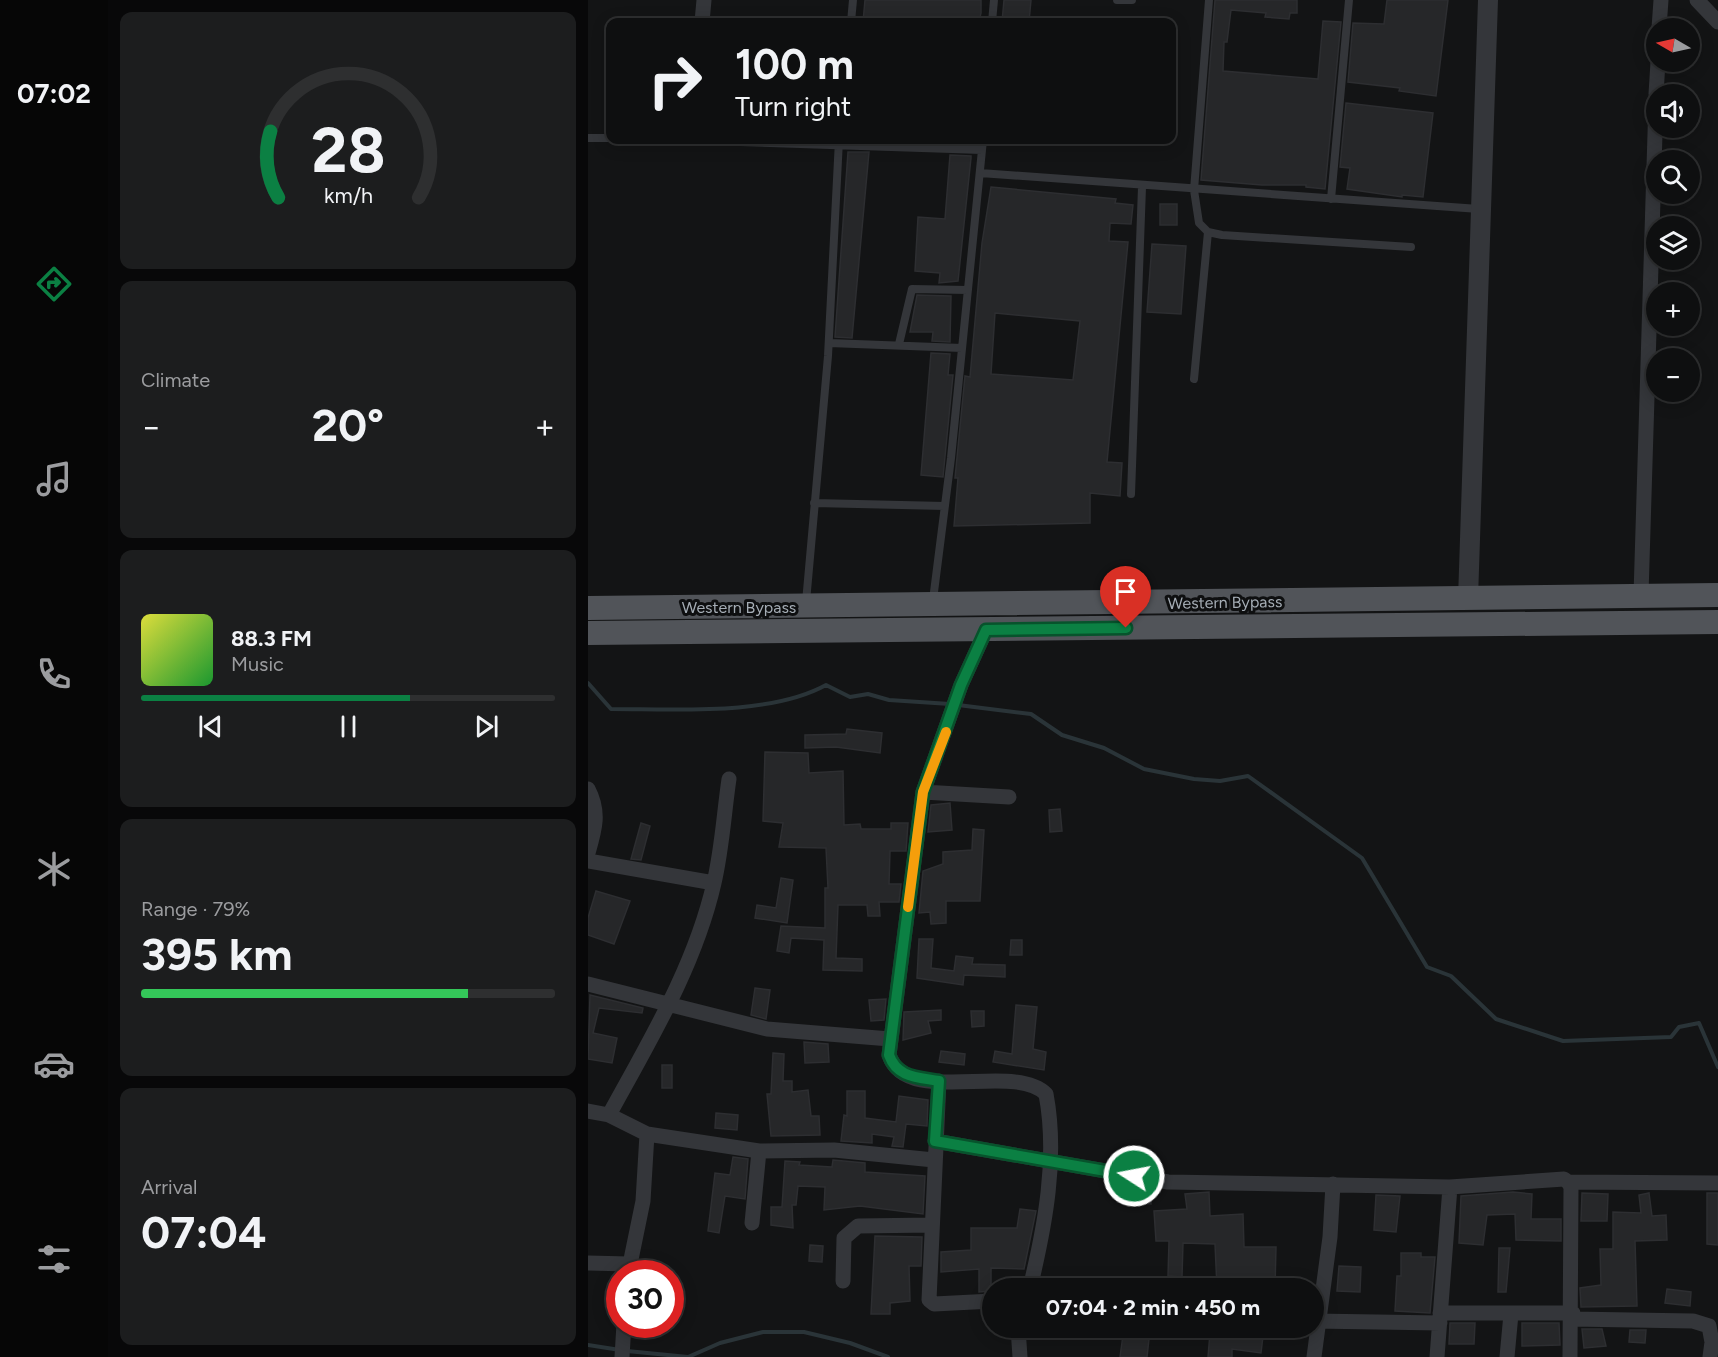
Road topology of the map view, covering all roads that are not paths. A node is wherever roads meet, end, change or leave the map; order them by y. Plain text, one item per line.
1 (704, 0) edge
2 (853, 0) edge
3 (994, 0) edge
4 (1117, 0) edge
5 (1132, 0) edge
6 (1209, 0) edge
7 (1349, 0) edge
8 (1488, 0) edge
9 (1660, 0) edge
10 (1697, 0) edge
11 (702, 18) edge
12 (851, 18) edge
13 (992, 18) edge
14 (1659, 18) edge
15 (1718, 22) edge
16 (588, 138) edge
17 (606, 138) edge
18 (1655, 138) edge
19 (839, 144) edge
20 (887, 144) edge
21 (983, 144) edge
22 (982, 150) junction
23 (980, 173) junction
24 (1142, 187) junction
25 (1194, 190) junction
26 (1331, 199) junction
27 (1481, 209) junction
28 (1208, 232) junction
29 (1411, 247) dead end
30 (968, 290) junction
31 (829, 344) junction
32 (899, 344) junction
33 (962, 348) junction
34 (1194, 380) dead end
35 (1131, 494) dead end
36 (814, 503) junction
37 (945, 506) junction
38 (1718, 595) edge
39 (1641, 596) junction
40 (1468, 599) junction
41 (932, 605) junction
42 (805, 606) junction
43 (588, 608) edge
44 (1718, 622) edge
45 (986, 630) junction
46 (588, 633) edge
47 (729, 779) dead end
48 (588, 789) edge
49 (923, 792) junction
50 (1009, 797) dead end
51 (588, 853) edge
52 (588, 861) edge
53 (714, 883) junction
54 (588, 984) edge
55 (669, 1004) junction
56 (890, 1039) junction
57 (939, 1081) junction
58 (588, 1111) edge
59 (609, 1114) junction
60 (647, 1134) junction
61 (935, 1141) junction
62 (759, 1151) junction
63 (934, 1160) junction
64 (1049, 1160) junction
65 (1568, 1182) junction
66 (1334, 1184) junction
67 (1718, 1184) edge
68 (1450, 1187) junction
69 (752, 1223) dead end
70 (932, 1225) junction
71 (631, 1260) edge
72 (588, 1263) edge
73 (606, 1266) edge
74 (1032, 1278) edge
75 (1322, 1278) edge
76 (843, 1281) dead end
77 (982, 1302) edge
78 (1511, 1314) junction
79 (1573, 1316) junction
80 (1440, 1318) junction
81 (1324, 1321) edge
82 (623, 1338) edge
83 (1019, 1338) edge
84 (1316, 1338) edge
85 (622, 1357) edge
86 (1020, 1357) edge
87 (1314, 1357) edge
88 (1437, 1357) edge
89 (1507, 1357) edge
90 (1570, 1357) edge
91 (1710, 1357) edge

1 - 11 street
2 - 12 lane
3 - 13 lane
4 - 5 lane
6 - 25 lane
7 - 26 lane
8 - 27 street
9 - 14 street
10 - 15 street
16 - 17 lane
18 - 39 street
19 - 31 lane
20 - 22 lane
21 - 22 lane
22 - 23 lane
23 - 24 lane
23 - 30 lane
24 - 25 lane
24 - 35 lane
25 - 26 lane
25 - 28 lane
26 - 27 lane
27 - 40 street
28 - 29 lane
28 - 34 lane
30 - 32 lane
30 - 33 lane
31 - 32 lane
31 - 36 lane
32 - 33 lane
33 - 37 lane
36 - 37 lane
36 - 42 lane
37 - 41 lane
38 - 39 main road, Western Bypass
39 - 40 main road, Western Bypass
40 - 41 main road, Western Bypass
41 - 42 main road, Western Bypass
42 - 43 main road, Western Bypass
44 - 45 main road, Western Bypass
45 - 46 main road, Western Bypass
45 - 49 street
47 - 53 street
48 - 51 street
49 - 50 street
49 - 56 street
52 - 53 street
53 - 55 street
54 - 55 street
55 - 56 street
55 - 59 street
56 - 57 street
57 - 61 street
57 - 64 street
58 - 59 street
59 - 60 street
60 - 62 street
60 - 71 street
61 - 63 street
61 - 64 street
62 - 63 street
62 - 69 street
63 - 70 street
64 - 66 street
64 - 74 street
65 - 67 street
65 - 68 street
65 - 79 street
66 - 68 street
66 - 75 street
68 - 80 street
70 - 76 street
70 - 77 street
72 - 73 street
78 - 79 street
78 - 80 street
78 - 89 street
79 - 90 street
79 - 91 street
80 - 81 street
80 - 88 street
82 - 85 street
83 - 86 street
84 - 87 street

